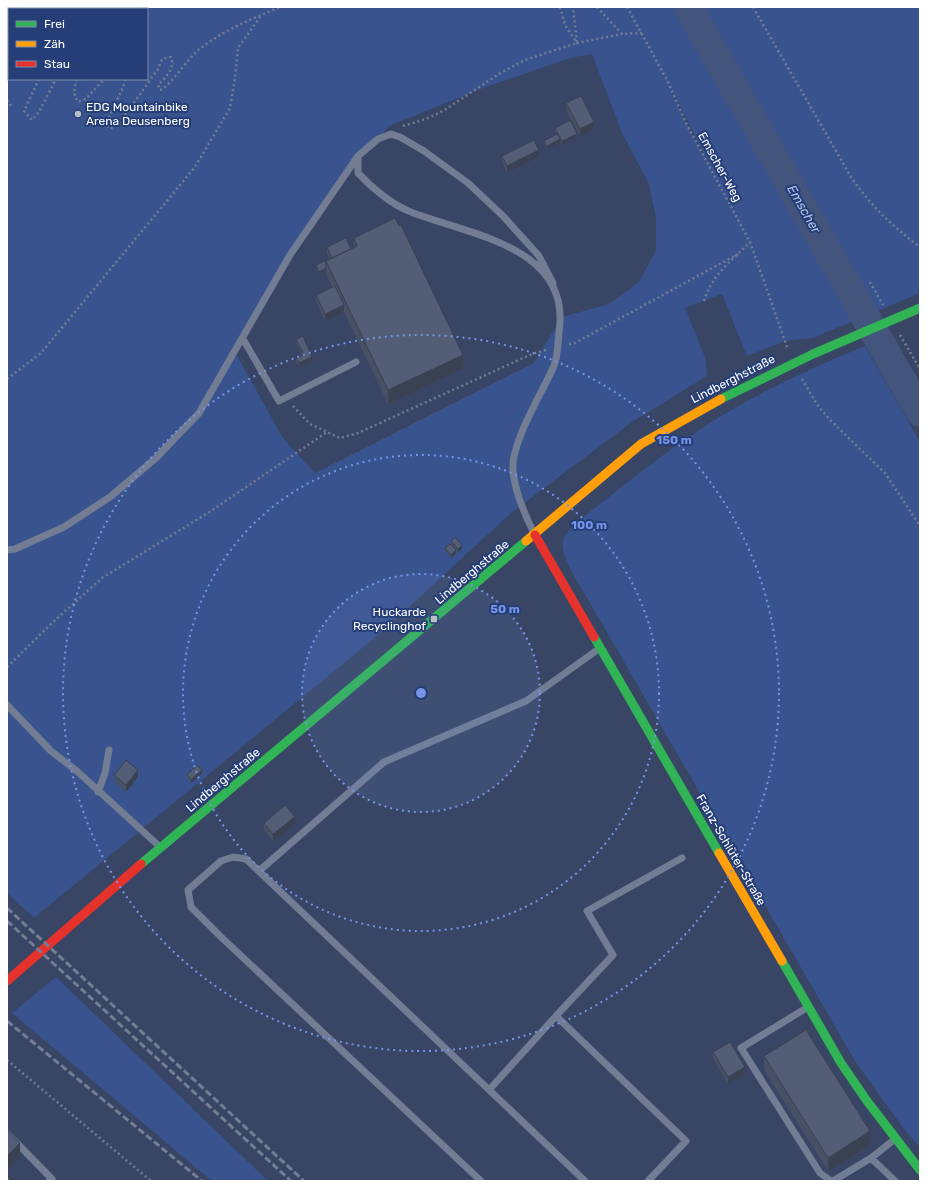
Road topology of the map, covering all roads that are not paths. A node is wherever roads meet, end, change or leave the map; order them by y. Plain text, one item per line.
1 (358, 156) junction
2 (553, 284) junction
3 (920, 308) edge
4 (243, 339) junction
5 (356, 362) dead end
6 (534, 535) junction
7 (7, 550) edge
8 (600, 647) junction
9 (7, 705) edge
10 (109, 750) dead end
11 (98, 792) junction
12 (160, 848) junction
13 (682, 858) dead end
14 (259, 871) junction
15 (7, 981) edge
16 (808, 1007) junction
17 (556, 1016) junction
18 (489, 1090) junction
19 (7, 1133) edge
20 (895, 1138) junction
21 (871, 1158) junction
22 (920, 1170) edge
23 (49, 1181) edge
24 (481, 1181) edge
25 (585, 1181) edge
26 (648, 1181) edge
27 (832, 1181) edge
28 (895, 1181) edge

1 - 2 lane
1 - 2 lane
1 - 4 lane
2 - 6 lane
3 - 6 main road, Lindberghstraße
4 - 5 lane
4 - 7 lane
6 - 8 main road, Franz-Schlüter-Straße
6 - 12 main road, Lindberghstraße
8 - 14 lane
8 - 16 main road, Franz-Schlüter-Straße
9 - 11 lane
10 - 11 lane
11 - 12 lane
12 - 15 main road, Lindberghstraße
13 - 17 lane
14 - 18 lane
14 - 24 lane
16 - 20 main road, Franz-Schlüter-Straße
16 - 27 lane
17 - 18 lane
17 - 26 lane
18 - 25 lane
19 - 23 lane
20 - 21 lane
20 - 22 main road, Franz-Schlüter-Straße
21 - 27 lane
21 - 28 lane

